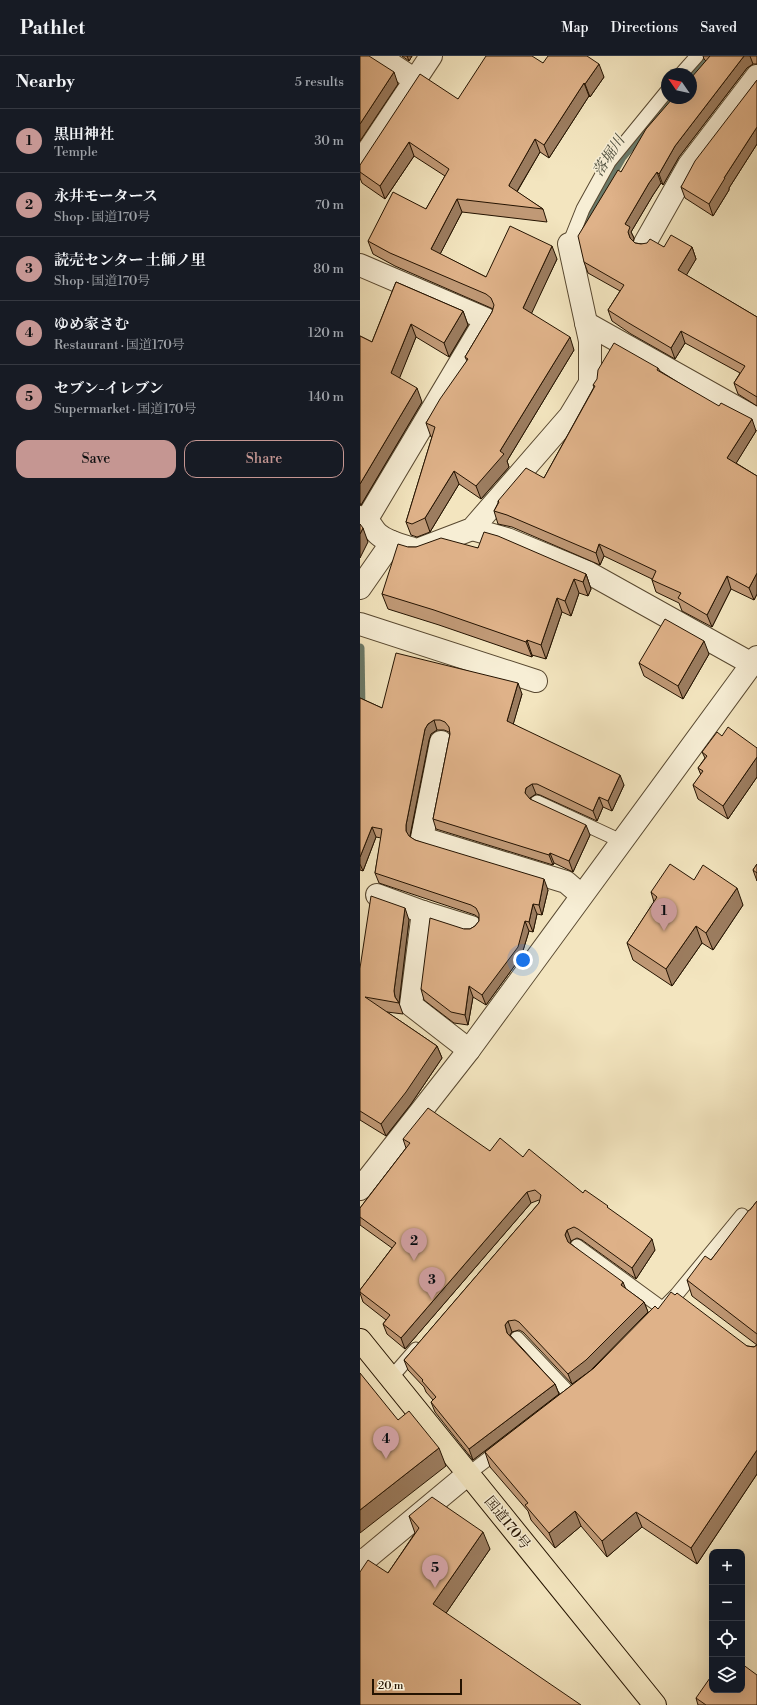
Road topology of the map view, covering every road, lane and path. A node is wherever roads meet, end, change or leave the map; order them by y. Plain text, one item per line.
1 (379, 56) edge
2 (431, 56) edge
3 (697, 56) edge
4 (687, 68) edge
5 (757, 76) edge
6 (415, 80) junction
7 (661, 98) edge
8 (360, 163) edge
9 (645, 243) edge
10 (569, 244) joint
11 (360, 265) edge
12 (586, 323) junction
13 (757, 419) edge
14 (364, 518) edge
15 (472, 529) junction
16 (392, 542) junction
17 (360, 588) edge
18 (360, 624) edge
19 (754, 660) edge
20 (536, 680) dead end
21 (441, 742) dead end
22 (537, 802) edge
23 (621, 841) junction
24 (377, 895) dead end
25 (581, 895) junction
26 (423, 912) junction
27 (471, 927) edge
28 (469, 1050) junction
29 (360, 1189) edge
30 (742, 1215) dead end
31 (577, 1246) dead end
32 (677, 1294) junction
33 (689, 1303) edge
34 (662, 1308) junction
35 (652, 1319) edge
36 (426, 1338) edge
37 (517, 1338) dead end
38 (360, 1340) edge
39 (390, 1379) junction
40 (583, 1386) edge
41 (571, 1395) junction
42 (559, 1404) edge
43 (510, 1442) edge
44 (468, 1474) junction
45 (360, 1561) edge
46 (655, 1705) edge

1 - 6 street
2 - 6 street
3 - 4 lane
5 - 9 street
6 - 8 street
7 - 10 lane
10 - 12 street
11 - 14 street
12 - 13 street
12 - 15 street
14 - 16 street
15 - 16 street
15 - 19 street
16 - 17 street
18 - 20 street
19 - 23 street
21 - 25 street
22 - 23 lane
23 - 25 street
24 - 26 street
25 - 28 street
26 - 27 street
26 - 28 street
28 - 29 street
30 - 32 lane
31 - 34 lane
32 - 33 lane
32 - 34 lane
34 - 35 lane
36 - 39 lane
37 - 41 lane
38 - 39 highway, 国道170号
39 - 44 highway, 国道170号
40 - 41 lane
41 - 42 lane
43 - 44 lane
44 - 45 street
44 - 46 highway, 国道170号

